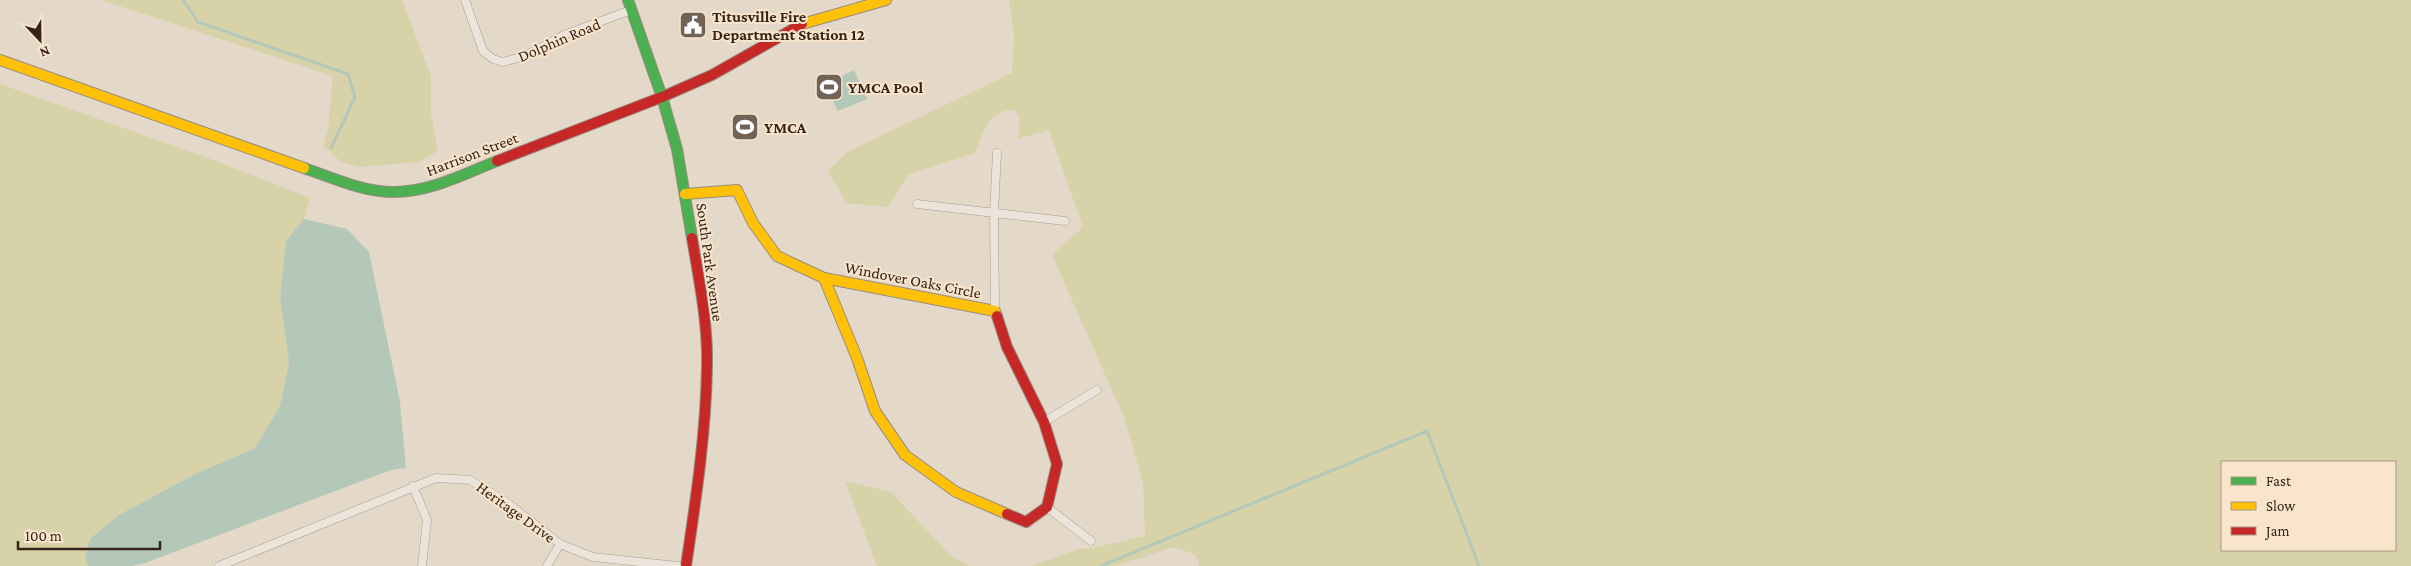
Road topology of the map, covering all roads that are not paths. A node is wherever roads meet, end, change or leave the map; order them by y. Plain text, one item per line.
1 (465, 0) edge
2 (886, 0) edge
3 (629, 5) edge
4 (0, 60) edge
5 (662, 97) junction
6 (997, 153) dead end
7 (685, 194) junction
8 (917, 204) dead end
9 (994, 212) junction
10 (1065, 221) dead end
11 (824, 278) junction
12 (995, 311) junction
13 (1098, 390) dead end
14 (1044, 422) junction
15 (412, 486) junction
16 (1047, 507) junction
17 (1091, 541) dead end
18 (560, 544) junction
19 (219, 566) edge
20 (422, 566) edge
21 (547, 566) edge
22 (677, 566) edge
23 (686, 566) edge

1 - 3 street, Dolphin Road
2 - 5 street, Harrison Street
3 - 5 street, South Park Avenue
4 - 5 street, Harrison Street
5 - 7 street, South Park Avenue
6 - 9 street
7 - 11 street, Windover Oaks Circle
7 - 23 street, South Park Avenue
8 - 9 street
9 - 10 street
9 - 12 street
11 - 12 street, Windover Oaks Circle
11 - 16 street, Windover Oaks Circle
12 - 14 street, Windover Oaks Circle
13 - 14 street
14 - 16 street, Windover Oaks Circle
15 - 18 street, Heritage Drive
15 - 19 street, Heritage Drive
15 - 20 street
16 - 17 street
18 - 21 street
18 - 22 street, Heritage Drive

